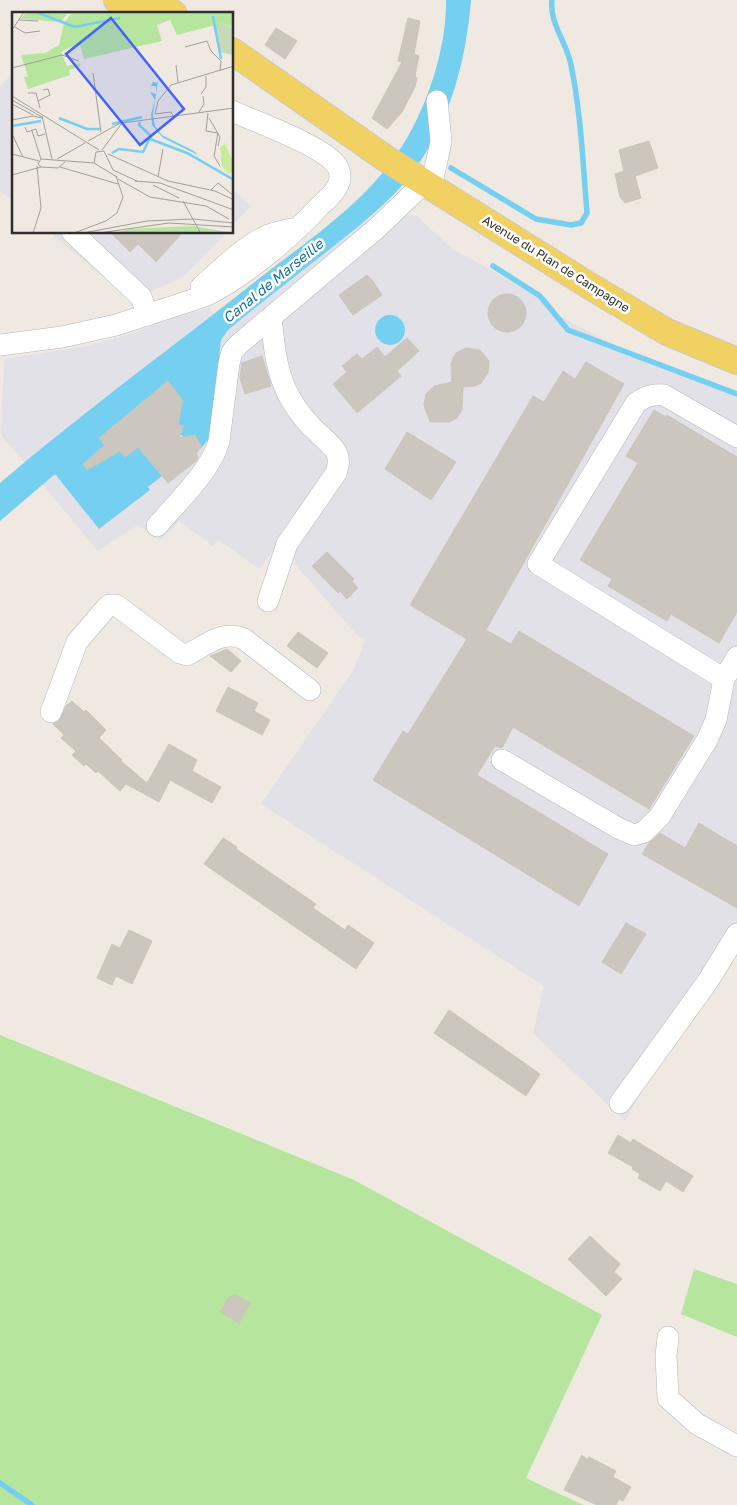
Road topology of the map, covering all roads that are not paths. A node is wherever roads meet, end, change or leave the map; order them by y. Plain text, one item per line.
1 (117, 0) edge
2 (154, 0) edge
3 (136, 12) edge
4 (171, 12) edge
5 (234, 52) edge
6 (234, 71) edge
7 (437, 100) dead end
8 (234, 112) edge
9 (381, 155) junction
10 (422, 182) junction
11 (74, 234) edge
12 (148, 315) junction
13 (271, 317) junction
14 (667, 332) junction
15 (0, 345) edge
16 (737, 360) edge
17 (737, 373) edge
18 (737, 437) edge
19 (157, 526) dead end
20 (268, 601) dead end
21 (737, 657) edge
22 (724, 679) junction
23 (310, 690) dead end
24 (51, 712) dead end
25 (502, 760) dead end
26 (737, 934) edge
27 (620, 1103) dead end
28 (668, 1337) dead end
29 (737, 1446) edge

1 - 3 main road
2 - 4 main road
5 - 9 main road, Avenue du Plan de Campagne
6 - 9 main road, Avenue du Plan de Campagne
7 - 10 street
8 - 12 street
9 - 10 main road, Avenue du Plan de Campagne
10 - 13 street
10 - 14 main road, Avenue du Plan de Campagne
11 - 12 street
12 - 15 street
13 - 19 street
13 - 20 street
14 - 16 main road, Avenue du Plan de Campagne
14 - 17 street
18 - 22 street
21 - 22 street
22 - 25 street
23 - 24 street
26 - 27 street
28 - 29 street

